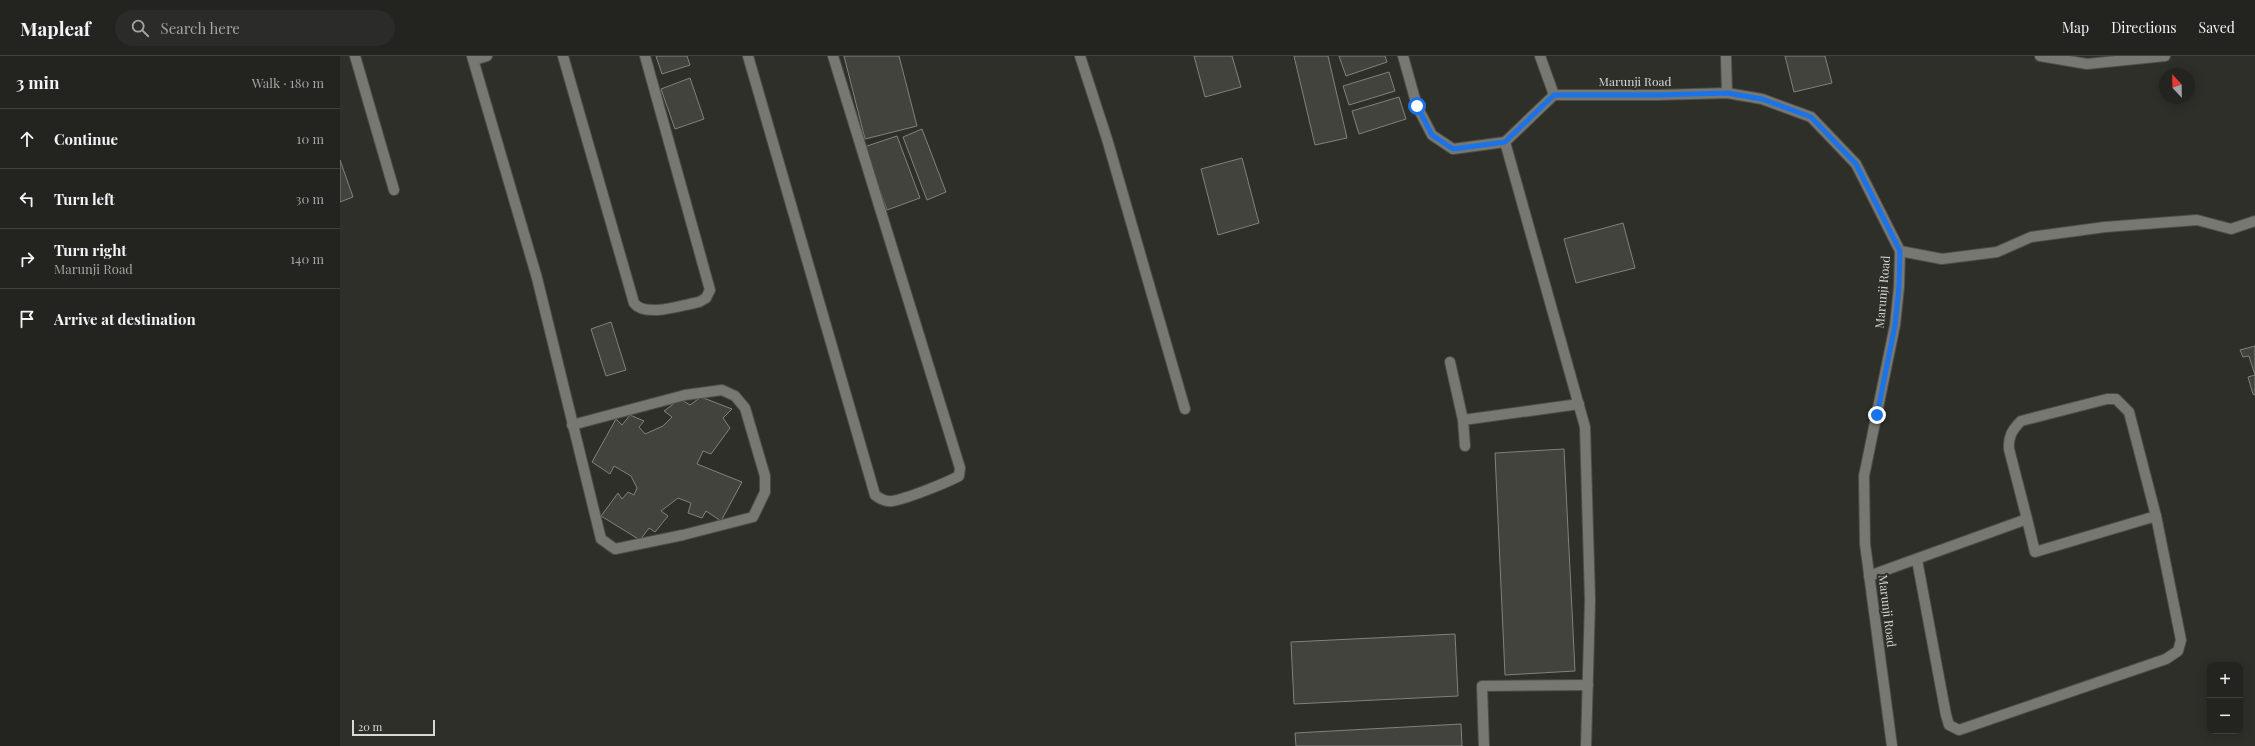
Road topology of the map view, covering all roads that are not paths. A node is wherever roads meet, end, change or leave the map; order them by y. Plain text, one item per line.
1 (355, 56) edge
2 (487, 56) edge
3 (645, 56) edge
4 (748, 56) edge
5 (833, 56) edge
6 (1080, 56) edge
7 (1404, 56) edge
8 (1540, 56) edge
9 (1726, 56) edge
10 (2040, 56) edge
11 (2165, 56) edge
12 (566, 57) edge
13 (473, 58) edge
14 (1727, 93) junction
15 (1554, 95) junction
16 (1505, 142) junction
17 (394, 190) dead end
18 (2255, 221) edge
19 (1900, 251) junction
20 (1450, 362) dead end
21 (1579, 404) junction
22 (1185, 409) dead end
23 (1463, 420) junction
24 (572, 425) junction
25 (1465, 446) dead end
26 (2156, 516) junction
27 (2027, 519) junction
28 (1917, 560) junction
29 (1869, 576) junction
30 (1588, 685) junction
31 (1484, 746) edge
32 (1586, 746) edge
33 (1892, 746) edge

1 - 17 street
2 - 13 street
3 - 12 street
4 - 5 street
6 - 22 street
7 - 16 street
8 - 15 street
9 - 14 street
10 - 11 street
13 - 24 street
14 - 15 street, Marunji Road
14 - 19 street, Marunji Road
15 - 16 street
16 - 21 street
18 - 19 street
19 - 29 street, Marunji Road
20 - 23 street
21 - 23 street
21 - 30 street
23 - 25 street
24 - 24 street
26 - 27 street
26 - 27 street
26 - 28 street
27 - 28 street
28 - 29 street
29 - 33 street, Marunji Road
30 - 31 street
30 - 32 street

